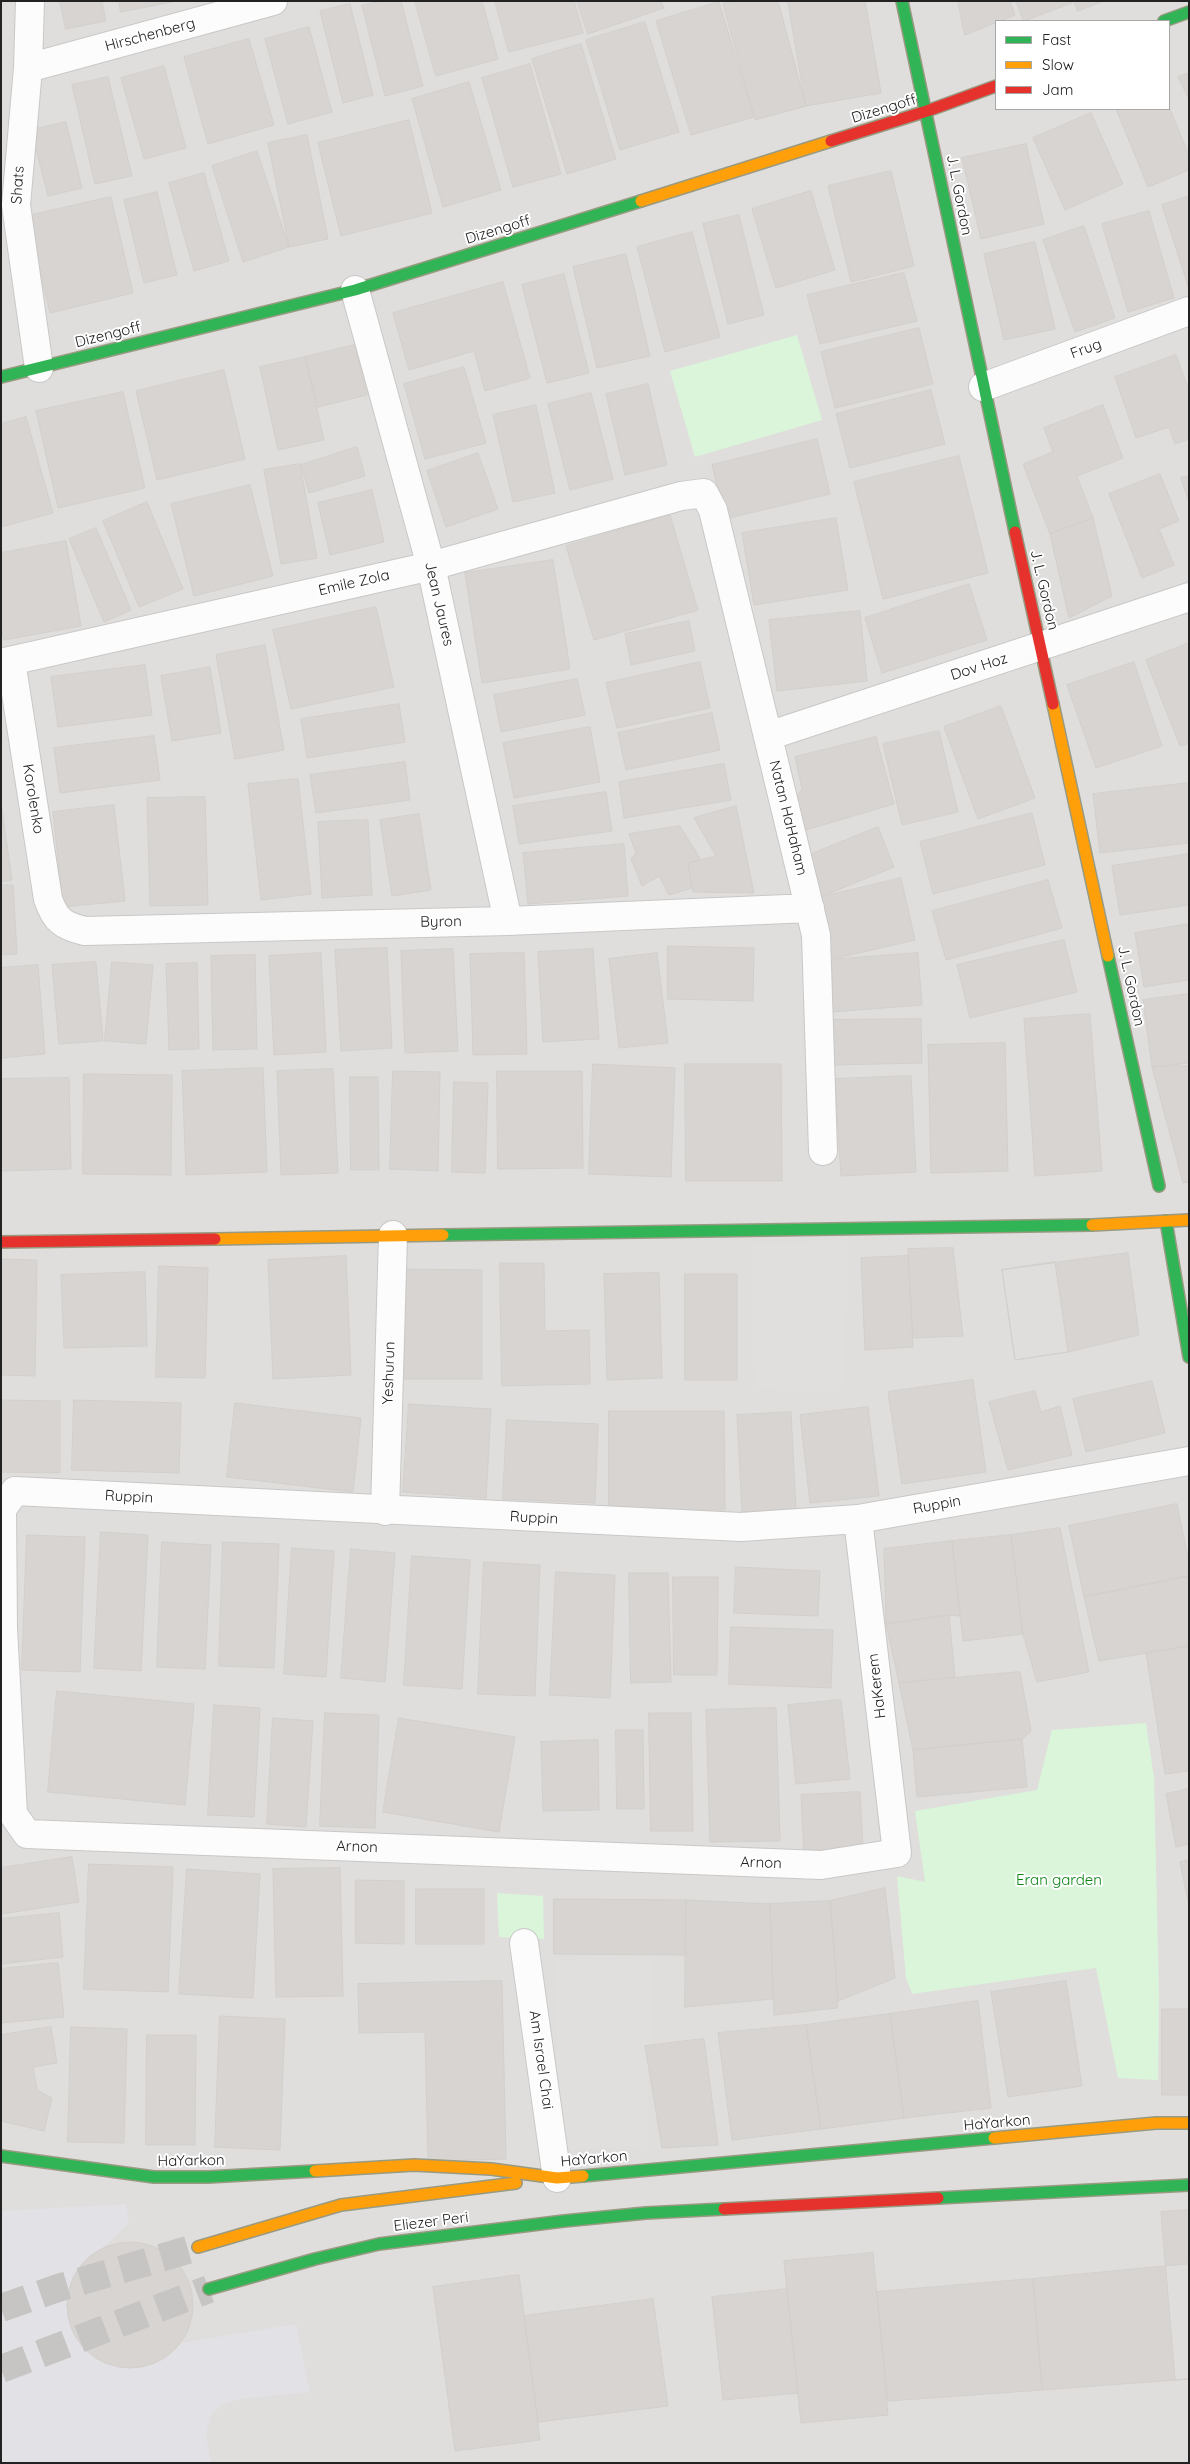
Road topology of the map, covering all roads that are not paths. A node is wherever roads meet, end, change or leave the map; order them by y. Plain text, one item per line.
1 (30, 1) edge
2 (273, 1) edge
3 (902, 1) edge
4 (1189, 12) edge
5 (1167, 20) edge
6 (28, 68) junction
7 (995, 86) edge
8 (927, 111) junction
9 (355, 290) junction
10 (1189, 311) edge
11 (39, 368) junction
12 (1, 377) edge
13 (983, 387) junction
14 (704, 494) joint
15 (431, 566) junction
16 (1189, 597) edge
17 (1042, 647) junction
18 (6, 662) edge
19 (768, 736) junction
20 (810, 908) junction
21 (508, 921) junction
22 (72, 928) joint
23 (823, 1151) dead end
24 (1159, 1186) dead end
25 (1189, 1220) edge
26 (1166, 1221) junction
27 (393, 1235) junction
28 (1, 1242) edge
29 (1189, 1357) edge
30 (1189, 1461) edge
31 (385, 1511) junction
32 (858, 1519) junction
33 (2, 1628) edge
34 (897, 1853) joint
35 (524, 1943) dead end
36 (1189, 2123) edge
37 (1, 2156) edge
38 (557, 2178) junction
39 (1189, 2185) edge
40 (198, 2247) tunnel mouth
41 (209, 2289) tunnel mouth

1 - 6 street, Shats
2 - 6 street, Hirschenberg
3 - 8 street, J. L. Gordon
4 - 5 street
6 - 11 street, Shats
7 - 8 street, Dizengoff
8 - 9 street, Dizengoff
8 - 13 street, J. L. Gordon
9 - 11 street, Dizengoff
9 - 15 street, Jean Jaures
10 - 13 street, Frug
11 - 12 street, Dizengoff
13 - 17 street, J. L. Gordon
14 - 15 street, Emile Zola
14 - 19 street, Natan HaHaham
15 - 18 street, Emile Zola
15 - 21 street, Jean Jaures
16 - 17 street, Dov Hoz
17 - 19 street, Dov Hoz
17 - 24 street, J. L. Gordon
18 - 22 street, Korolenko
19 - 20 street, Natan HaHaham
20 - 21 street, Byron
20 - 23 street, Natan HaHaham
21 - 22 street, Byron
25 - 26 street
26 - 27 street
26 - 29 street
27 - 28 street
27 - 31 street, Yeshurun
30 - 32 street, Ruppin
31 - 32 street, Ruppin
31 - 33 street, Ruppin
32 - 34 street, HaKerem
33 - 34 street, Arnon
35 - 38 street, Am Israel Chai
36 - 38 street, HaYarkon
37 - 38 street, HaYarkon
38 - 40 street, Eliezer Peri
39 - 41 street, Eliezer Peri

